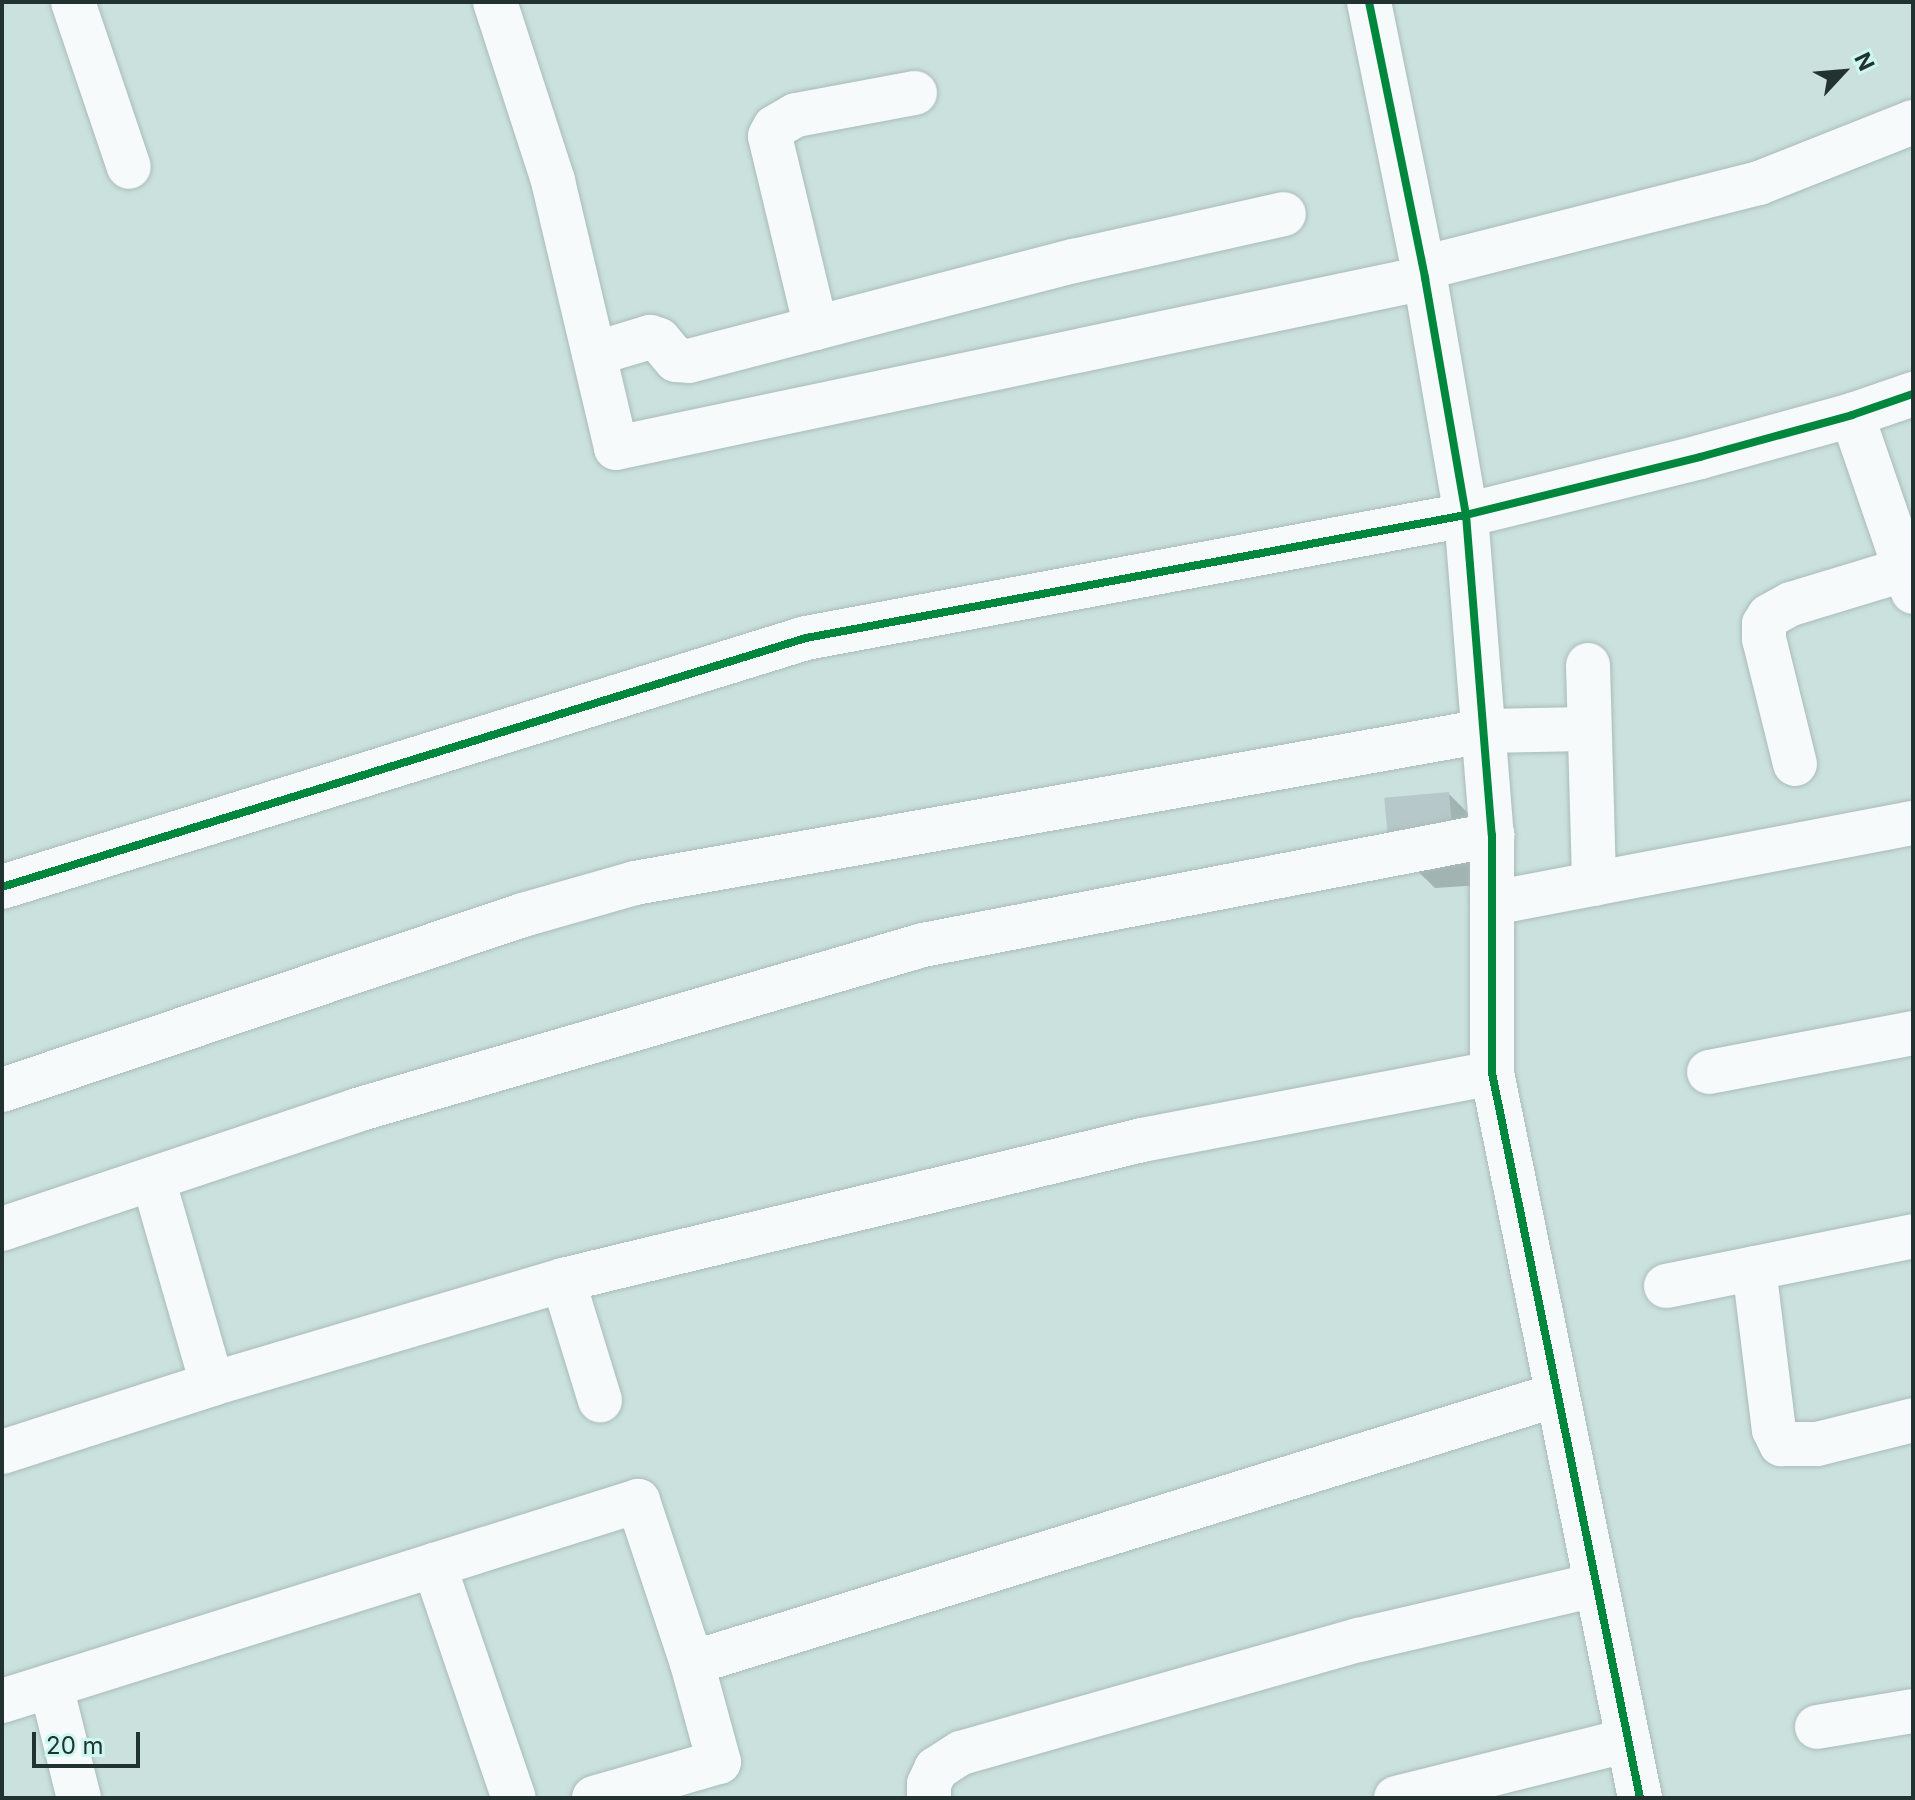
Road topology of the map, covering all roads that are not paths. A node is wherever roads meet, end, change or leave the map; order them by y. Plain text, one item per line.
1 (73, 2) edge
2 (495, 2) edge
3 (1369, 2) edge
4 (915, 93) dead end
5 (1913, 122) edge
6 (129, 167) dead end
7 (1284, 214) dead end
8 (1424, 273) junction
9 (816, 328) junction
10 (594, 354) junction
11 (1913, 394) edge
12 (1852, 415) junction
13 (1466, 515) junction
14 (1911, 576) edge
15 (1588, 665) dead end
16 (1587, 729) junction
17 (1484, 731) junction
18 (1795, 764) dead end
19 (1913, 823) edge
20 (1492, 835) junction
21 (1594, 884) junction
22 (2, 887) edge
23 (1493, 903) junction
24 (1913, 1033) edge
25 (1709, 1072) dead end
26 (1492, 1073) junction
27 (2, 1090) edge
28 (153, 1179) junction
29 (2, 1229) edge
30 (1913, 1236) edge
31 (1754, 1268) junction
32 (563, 1280) junction
33 (1666, 1286) dead end
34 (212, 1384) junction
35 (1556, 1395) junction
36 (600, 1400) dead end
37 (1913, 1420) edge
38 (2, 1452) edge
39 (434, 1565) junction
40 (1596, 1585) junction
41 (692, 1663) junction
42 (51, 1686) junction
43 (2, 1701) edge
44 (1913, 1711) edge
45 (1817, 1727) dead end
46 (1628, 1740) junction
47 (725, 1780) edge
48 (79, 1798) edge
49 (514, 1798) edge
50 (594, 1798) edge
51 (929, 1798) edge
52 (1396, 1798) edge
53 (1640, 1798) edge

1 - 6 street
2 - 10 street
3 - 8 street
4 - 9 street
5 - 8 street
7 - 9 street
8 - 10 street
8 - 13 street
9 - 10 street
11 - 12 street
12 - 13 street
12 - 14 street
13 - 17 street
13 - 22 street
14 - 18 street
15 - 16 street
16 - 17 street
16 - 21 street
17 - 20 street
17 - 27 street
19 - 21 street
20 - 23 street
20 - 28 street
21 - 23 street
23 - 26 street
24 - 25 street
26 - 32 street
26 - 35 street
28 - 29 street
28 - 34 street
30 - 31 street
31 - 33 street
31 - 37 street
32 - 34 street
32 - 36 street
34 - 38 street
35 - 40 street
35 - 41 street
39 - 41 street
39 - 42 street
39 - 49 street
40 - 46 street
40 - 51 street
41 - 47 street
42 - 43 street
42 - 48 street
44 - 45 street
46 - 52 street
46 - 53 street
47 - 50 street

